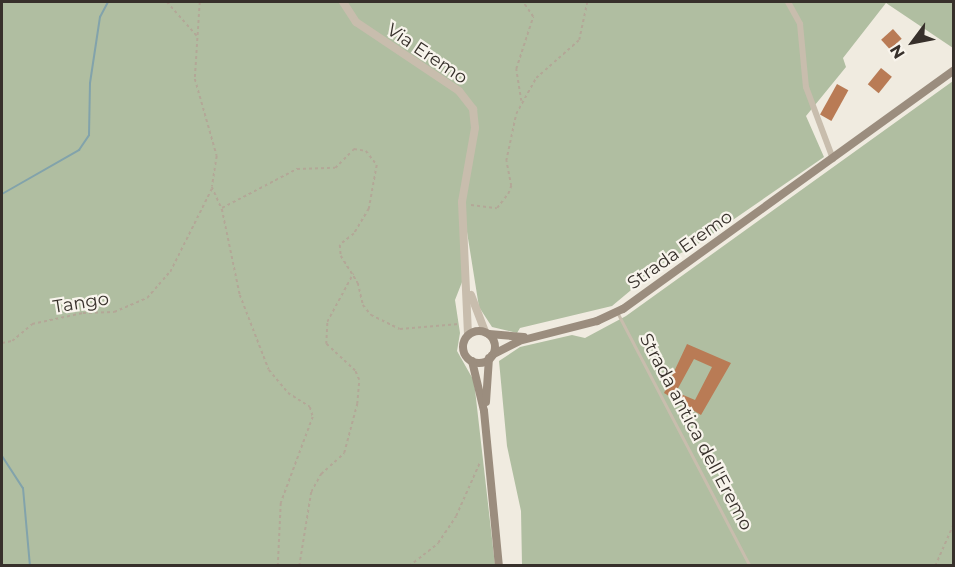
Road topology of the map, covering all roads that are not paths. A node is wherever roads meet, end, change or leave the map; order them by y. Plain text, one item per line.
1 (343, 2) edge
2 (788, 2) edge
3 (954, 70) edge
4 (833, 159) junction
5 (468, 283) junction
6 (617, 313) junction
7 (487, 333) junction
8 (468, 335) junction
9 (530, 337) junction
10 (491, 357) junction
11 (472, 361) junction
12 (484, 411) junction
13 (499, 566) edge
14 (750, 566) edge

1 - 5 street, Via Eremo
2 - 4 street
3 - 4 main road, Strada Eremo
4 - 6 main road, Strada Eremo
5 - 7 street, Via Eremo
5 - 8 street, Via Eremo
6 - 9 main road, Strada Eremo
6 - 14 lane, Strada antica dell'Eremo
7 - 8 main road
7 - 9 main road, Strada Eremo
7 - 10 main road
8 - 11 main road
9 - 10 main road, Strada Eremo
10 - 11 main road
10 - 12 main road
11 - 12 main road
12 - 13 main road

